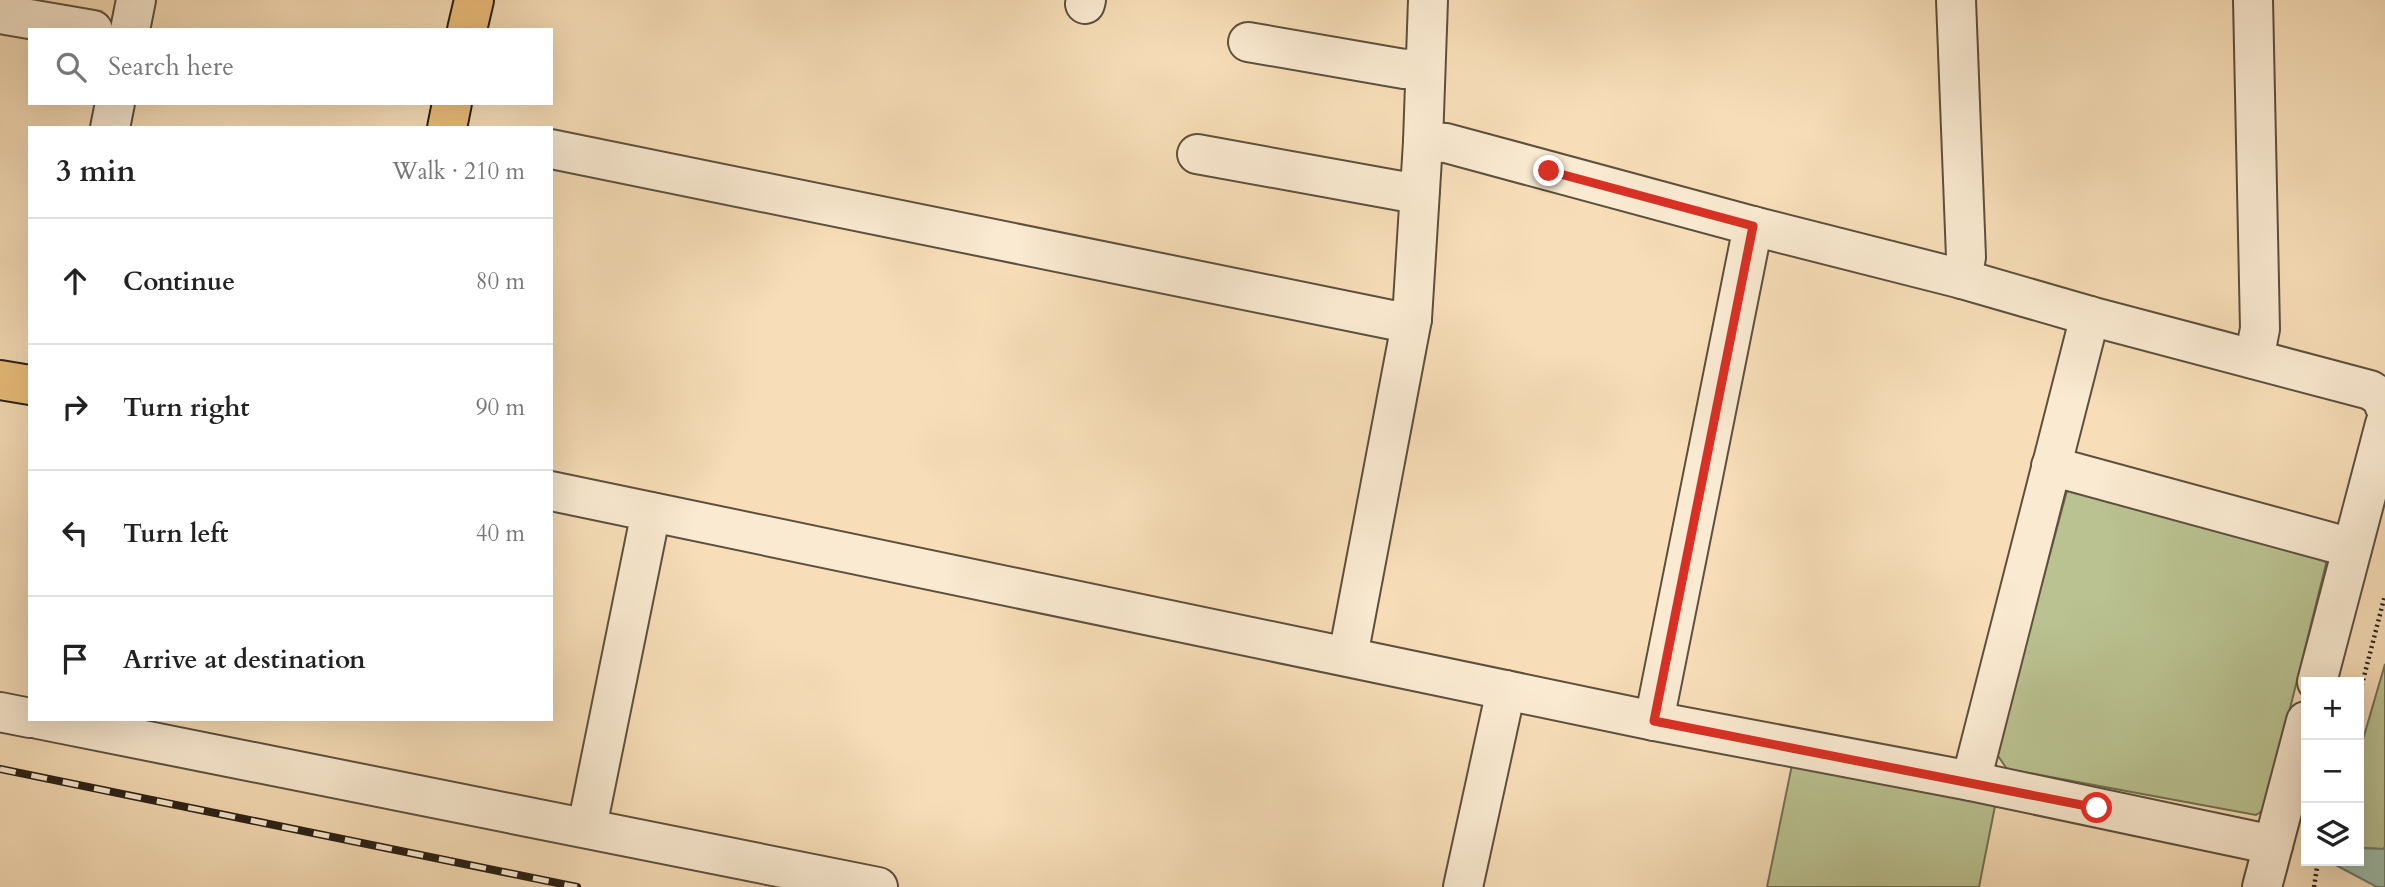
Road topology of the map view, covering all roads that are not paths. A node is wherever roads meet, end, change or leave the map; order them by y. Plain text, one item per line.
1 (135, 0) edge
2 (474, 0) edge
3 (1427, 0) edge
4 (1956, 0) edge
5 (2253, 0) edge
6 (0, 14) edge
7 (81, 28) edge
8 (130, 28) edge
9 (467, 28) edge
10 (1248, 41) dead end
11 (1425, 67) junction
12 (115, 105) edge
13 (452, 105) edge
14 (110, 126) edge
15 (447, 126) edge
16 (1423, 142) junction
17 (553, 149) edge
18 (1197, 154) dead end
19 (1420, 190) junction
20 (1753, 226) junction
21 (1962, 279) junction
22 (2090, 316) junction
23 (1412, 319) junction
24 (2254, 359) junction
25 (0, 380) edge
26 (28, 385) edge
27 (2385, 407) edge
28 (2385, 424) edge
29 (2051, 466) junction
30 (553, 491) edge
31 (651, 512) junction
32 (2352, 548) junction
33 (1348, 656) junction
34 (2317, 677) edge
35 (1506, 690) junction
36 (0, 712) edge
37 (28, 718) edge
38 (48, 721) edge
39 (1654, 721) junction
40 (2301, 740) edge
41 (1971, 781) junction
42 (587, 827) junction
43 (2273, 845) junction
44 (878, 887) edge
45 (1463, 887) edge
46 (2262, 887) edge

1 - 8 street
2 - 9 main road
3 - 11 street
4 - 21 street
5 - 24 street
6 - 7 street
10 - 11 street
11 - 16 street
12 - 14 street
13 - 15 main road
16 - 19 street
16 - 20 street
17 - 23 street
18 - 19 street
19 - 23 street
20 - 21 street
20 - 39 street
21 - 22 street
22 - 24 street
22 - 29 street
23 - 33 street
24 - 27 street
25 - 26 main road
28 - 32 street
29 - 32 street
29 - 41 street
30 - 31 street
31 - 33 street
31 - 42 street
32 - 34 street
33 - 35 street
35 - 39 street
35 - 45 street
36 - 37 street
38 - 42 street
39 - 41 street
40 - 43 street
41 - 43 street
42 - 44 street
43 - 46 street

